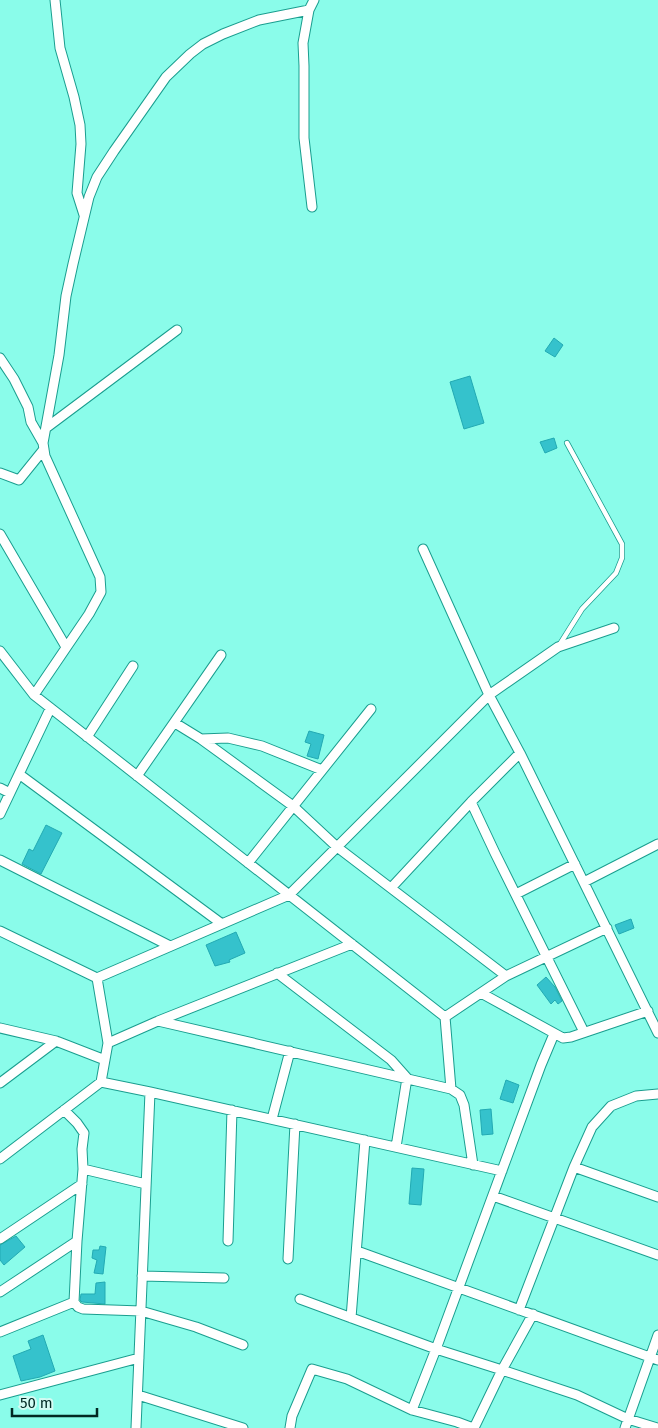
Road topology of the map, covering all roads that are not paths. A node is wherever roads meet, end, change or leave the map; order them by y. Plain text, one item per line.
1 (55, 0) edge
2 (314, 0) edge
3 (309, 10) junction
4 (312, 207) dead end
5 (84, 216) junction
6 (177, 330) dead end
7 (0, 358) edge
8 (46, 428) junction
9 (567, 443) dead end
10 (43, 446) junction
11 (0, 473) edge
12 (0, 534) edge
13 (423, 549) dead end
14 (614, 628) dead end
15 (66, 647) junction
16 (558, 648) junction
17 (222, 655) dead end
18 (1, 657) edge
19 (133, 666) dead end
20 (34, 695) junction
21 (489, 695) junction
22 (50, 708) junction
23 (371, 709) dead end
24 (175, 723) junction
25 (86, 737) junction
26 (201, 739) junction
27 (520, 753) junction
28 (322, 770) junction
29 (19, 774) junction
30 (137, 776) junction
31 (0, 788) edge
32 (10, 793) junction
33 (471, 802) junction
34 (293, 806) junction
35 (0, 814) edge
36 (658, 844) edge
37 (337, 847) junction
38 (0, 860) edge
39 (248, 863) junction
40 (575, 864) junction
41 (584, 882) junction
42 (391, 888) junction
43 (516, 894) junction
44 (289, 895) junction
45 (222, 924) junction
46 (607, 928) junction
47 (0, 931) edge
48 (352, 944) junction
49 (170, 946) junction
50 (547, 957) junction
51 (277, 973) junction
52 (506, 976) junction
53 (97, 978) junction
54 (481, 993) junction
55 (648, 1011) junction
56 (445, 1017) junction
57 (158, 1021) junction
58 (0, 1028) edge
59 (584, 1032) junction
60 (658, 1033) edge
61 (554, 1034) junction
62 (56, 1041) junction
63 (108, 1043) junction
64 (290, 1051) junction
65 (105, 1060) junction
66 (407, 1078) junction
67 (101, 1082) junction
68 (0, 1083) edge
69 (450, 1089) junction
70 (150, 1092) junction
71 (658, 1094) edge
72 (64, 1110) junction
73 (232, 1110) junction
74 (272, 1119) junction
75 (295, 1124) junction
76 (365, 1140) junction
77 (396, 1147) junction
78 (0, 1159) edge
79 (473, 1164) junction
80 (574, 1167) junction
81 (83, 1169) junction
82 (502, 1171) junction
83 (82, 1184) junction
84 (146, 1184) junction
85 (492, 1196) junction
86 (658, 1197) edge
87 (554, 1218) junction
88 (0, 1239) edge
89 (77, 1241) junction
90 (228, 1241) dead end
91 (357, 1250) junction
92 (658, 1255) edge
93 (288, 1259) dead end
94 (142, 1276) junction
95 (224, 1278) dead end
96 (459, 1288) junction
97 (0, 1292) edge
98 (300, 1299) dead end
99 (74, 1302) junction
100 (519, 1310) junction
101 (141, 1311) junction
102 (533, 1314) junction
103 (351, 1318) junction
104 (0, 1332) edge
105 (658, 1335) edge
106 (243, 1344) dead end
107 (436, 1349) junction
108 (139, 1358) junction
109 (654, 1359) edge
110 (502, 1370) junction
111 (138, 1395) junction
112 (0, 1396) edge
113 (412, 1410) junction
114 (627, 1424) edge
115 (136, 1428) edge
116 (243, 1428) edge
117 (290, 1428) edge
118 (474, 1428) edge
119 (657, 1428) edge

1 - 5 street
2 - 3 street
3 - 4 street
3 - 5 street
5 - 8 street
6 - 8 street
7 - 10 street
8 - 10 street
9 - 16 lane
10 - 11 street
10 - 15 street
12 - 15 street
13 - 21 street
14 - 16 street
15 - 20 street
16 - 21 street
17 - 24 street
18 - 20 street
19 - 25 street
20 - 22 street
21 - 27 street
21 - 37 street
22 - 25 street
22 - 29 street
23 - 28 street
24 - 26 street
24 - 30 street
25 - 30 street
26 - 28 street
26 - 34 street
27 - 33 street
27 - 40 street
28 - 34 street
29 - 32 street
29 - 45 street
30 - 39 street
31 - 32 street
32 - 35 street
33 - 42 street
33 - 43 street
34 - 37 street
34 - 39 street
36 - 41 street
37 - 42 street
37 - 44 street
38 - 49 street
39 - 44 street
40 - 41 street
40 - 43 street
41 - 46 street
42 - 52 street
43 - 50 street
44 - 45 street
44 - 48 street
45 - 49 street
46 - 50 street
46 - 55 street
47 - 53 street
48 - 51 street
48 - 56 street
49 - 53 street
50 - 52 street
50 - 59 street
51 - 57 street
51 - 66 street
52 - 54 street
53 - 63 street
54 - 56 street
54 - 61 street
55 - 59 street
55 - 60 street
56 - 69 street
57 - 63 street
57 - 64 street
58 - 62 street
59 - 61 street
61 - 82 street
62 - 65 street
62 - 68 street
63 - 65 street
64 - 66 street
64 - 74 street
65 - 67 street
66 - 69 street
66 - 77 street
67 - 70 street
67 - 72 street
69 - 79 street
70 - 73 street
70 - 84 street
71 - 80 street
72 - 78 street
72 - 81 street
73 - 74 street
73 - 90 street
74 - 75 street
75 - 76 street
75 - 93 street
76 - 77 street
76 - 91 street
77 - 79 street
79 - 82 street
80 - 86 street
80 - 87 street
81 - 83 street
81 - 84 street
82 - 85 street
83 - 88 street
83 - 89 street
84 - 94 street
85 - 87 street
85 - 96 street
87 - 92 street
87 - 100 street
89 - 97 street
89 - 99 street
91 - 96 street
91 - 103 street
94 - 95 street
94 - 101 street
96 - 100 street
96 - 107 street
98 - 103 street
99 - 101 street
99 - 104 street
100 - 102 street
101 - 106 street
101 - 108 street
102 - 109 street
102 - 110 street
103 - 107 street
105 - 109 street
107 - 110 street
107 - 113 street
108 - 111 street
108 - 112 street
109 - 114 street
110 - 114 street
110 - 118 street
111 - 115 street
111 - 116 street
113 - 117 street
113 - 118 street
114 - 119 street

